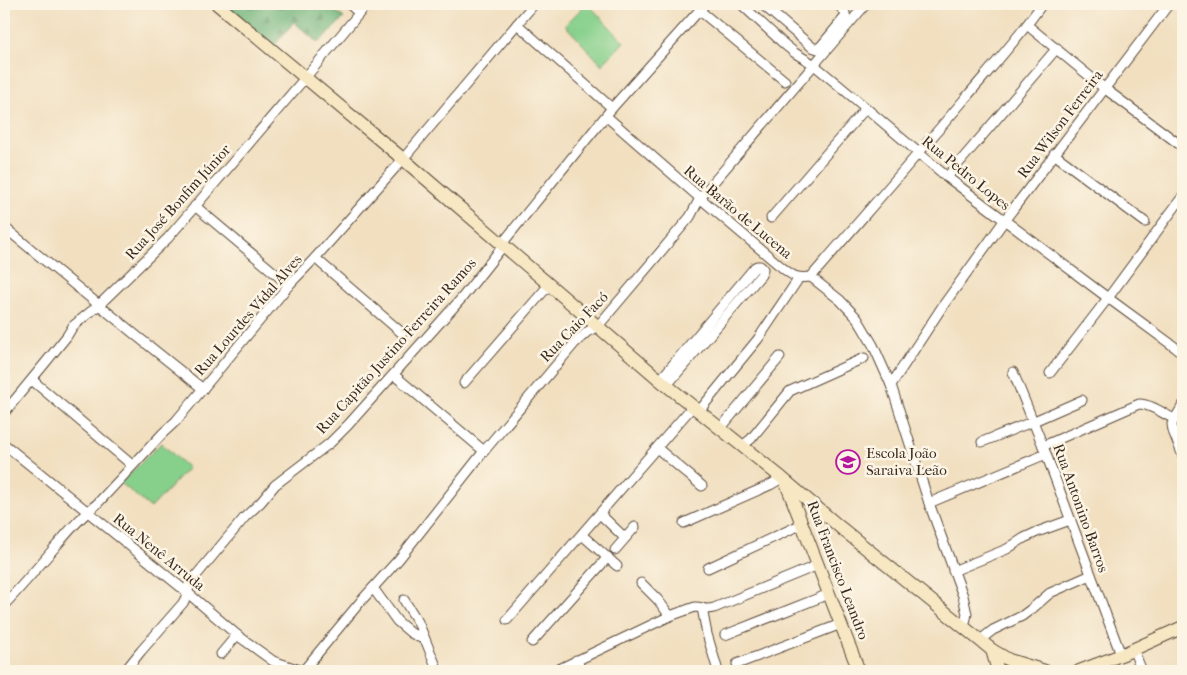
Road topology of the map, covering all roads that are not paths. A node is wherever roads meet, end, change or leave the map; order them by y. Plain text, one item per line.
1 (217, 4) edge
2 (349, 4) edge
3 (367, 4) edge
4 (534, 4) edge
5 (741, 4) edge
6 (762, 4) edge
7 (836, 4) edge
8 (866, 4) edge
9 (1042, 4) edge
10 (1169, 4) edge
11 (702, 7) edge
12 (359, 13) junction
13 (517, 24) junction
14 (1027, 25) junction
15 (1057, 48) junction
16 (813, 64) junction
17 (305, 78) junction
18 (785, 81) dead end
19 (1104, 88) junction
20 (612, 108) junction
21 (866, 108) junction
22 (606, 116) junction
23 (1183, 147) edge
24 (919, 153) junction
25 (1054, 154) junction
26 (402, 159) junction
27 (947, 177) junction
28 (1183, 196) edge
29 (700, 198) junction
30 (195, 206) junction
31 (771, 218) dead end
32 (1004, 221) junction
33 (1145, 222) dead end
34 (4, 227) edge
35 (502, 245) junction
36 (315, 258) junction
37 (811, 277) junction
38 (799, 278) junction
39 (289, 285) junction
40 (549, 285) junction
41 (1108, 298) junction
42 (99, 305) junction
43 (598, 326) junction
44 (402, 333) dead end
45 (705, 333) junction
46 (1183, 353) edge
47 (780, 357) dead end
48 (864, 358) dead end
49 (1013, 372) dead end
50 (1050, 373) dead end
51 (394, 375) junction
52 (32, 380) junction
53 (664, 382) junction
54 (464, 383) dead end
55 (891, 385) junction
56 (203, 389) junction
57 (1082, 400) dead end
58 (1183, 405) edge
59 (696, 409) junction
60 (4, 413) edge
61 (1174, 419) junction
62 (1034, 422) junction
63 (720, 429) junction
64 (982, 442) dead end
65 (4, 444) edge
66 (742, 446) junction
67 (657, 448) junction
68 (1044, 450) junction
69 (484, 451) junction
70 (1183, 456) edge
71 (132, 465) junction
72 (784, 479) junction
73 (702, 486) dead end
74 (929, 503) junction
75 (818, 508) junction
76 (88, 512) junction
77 (600, 514) junction
78 (801, 520) junction
79 (1070, 520) junction
80 (684, 523) dead end
81 (635, 527) dead end
82 (582, 534) junction
83 (625, 538) junction
84 (615, 550) dead end
85 (608, 558) junction
86 (617, 566) dead end
87 (818, 566) junction
88 (708, 568) dead end
89 (953, 572) junction
90 (1091, 575) junction
91 (641, 583) dead end
92 (373, 588) junction
93 (188, 594) junction
94 (829, 594) junction
95 (404, 600) dead end
96 (4, 605) edge
97 (702, 608) junction
98 (670, 616) junction
99 (507, 620) dead end
100 (841, 624) junction
101 (1183, 627) edge
102 (964, 628) junction
103 (237, 635) junction
104 (725, 635) dead end
105 (425, 640) junction
106 (980, 640) junction
107 (532, 642) dead end
108 (1133, 649) junction
109 (992, 650) junction
110 (221, 654) dead end
111 (1121, 655) junction
112 (576, 660) junction
113 (737, 664) dead end
114 (125, 671) edge
115 (303, 671) edge
116 (438, 671) edge
117 (555, 671) edge
118 (582, 671) edge
119 (718, 671) edge
120 (859, 671) edge
121 (998, 671) edge
122 (1045, 671) edge
123 (1079, 671) edge
124 (1142, 671) edge

1 - 17 main road
2 - 12 street
3 - 12 street, Rua José Bonfim Júnior
4 - 13 street, Rua Lourdes Vídal Alves
5 - 16 street, Rua Pedro Lopes
6 - 7 street
8 - 16 street, Rua Caio Facó
9 - 14 street
10 - 19 street, Rua Wilson Ferreira
11 - 18 street
11 - 20 street, Rua Capitão Justino Ferreira Ramos
12 - 17 street, Rua José Bonfim Júnior
13 - 20 street
13 - 26 street, Rua Lourdes Vídal Alves
14 - 15 street
14 - 24 street
15 - 19 street
15 - 27 street
16 - 21 street, Rua Pedro Lopes
16 - 29 street, Rua Caio Facó
17 - 26 main road
17 - 30 street, Rua José Bonfim Júnior
19 - 23 street
19 - 25 street, Rua Wilson Ferreira
20 - 22 street, Rua Capitão Justino Ferreira Ramos
21 - 24 street, Rua Pedro Lopes
21 - 31 street
22 - 29 street, Rua Barão de Lucena
22 - 35 street, Rua Capitão Justino Ferreira Ramos
24 - 27 street, Rua Pedro Lopes
24 - 37 street
25 - 32 street, Rua Wilson Ferreira
25 - 33 street
26 - 35 main road
26 - 36 street, Rua Lourdes Vídal Alves
27 - 32 street, Rua Pedro Lopes
28 - 41 street
29 - 38 street, Rua Barão de Lucena
29 - 43 street, Rua Caio Facó
30 - 39 street
30 - 42 street, Rua José Bonfim Júnior
32 - 41 street, Rua Pedro Lopes
32 - 55 street, Rua Wilson Ferreira
34 - 42 street
35 - 40 main road
35 - 51 street, Rua Capitão Justino Ferreira Ramos
36 - 39 street, Rua Lourdes Vídal Alves
36 - 44 street
37 - 38 street, Rua Barão de Lucena
37 - 55 street
38 - 59 street
39 - 56 street, Rua Lourdes Vídal Alves
40 - 43 main road
40 - 54 street
41 - 46 street, Rua Pedro Lopes
41 - 50 street
42 - 52 street, Rua José Bonfim Júnior
42 - 56 street
43 - 53 main road
43 - 69 street, Rua Caio Facó
45 - 45 street
45 - 53 street
47 - 63 street
48 - 66 street
49 - 62 street, Rua Antonino Barros
51 - 69 street
51 - 93 street, Rua Capitão Justino Ferreira Ramos
52 - 60 street, Rua José Bonfim Júnior
52 - 71 street
53 - 59 main road
55 - 74 street
56 - 71 street, Rua Lourdes Vídal Alves
57 - 62 street
58 - 61 street
59 - 63 main road
59 - 67 street
61 - 68 street
61 - 70 street
62 - 64 street
62 - 68 street, Rua Antonino Barros
63 - 66 main road
65 - 76 street, Rua Nenê Arruda
66 - 72 main road
67 - 73 street
67 - 77 street
68 - 74 street
68 - 79 street, Rua Antonino Barros
69 - 92 street, Rua Caio Facó
71 - 76 street, Rua Lourdes Vídal Alves
72 - 75 main road
72 - 78 main road, Rua Francisco Leandro
72 - 80 street
74 - 89 street
75 - 78 main road
75 - 102 main road
76 - 93 street, Rua Nenê Arruda
76 - 96 street, Rua Lourdes Vídal Alves
77 - 82 street
77 - 83 street
78 - 87 main road, Rua Francisco Leandro
78 - 88 street
79 - 89 street
79 - 90 street, Rua Antonino Barros
81 - 83 street
82 - 85 street
82 - 99 street
83 - 84 street
85 - 86 street
85 - 107 street
87 - 94 main road, Rua Francisco Leandro
87 - 97 street
89 - 102 street
90 - 106 street
90 - 111 street, Rua Antonino Barros
91 - 98 street
92 - 105 street
92 - 115 street, Rua Caio Facó
93 - 103 street, Rua Nenê Arruda
93 - 114 street, Rua Capitão Justino Ferreira Ramos
94 - 100 main road, Rua Francisco Leandro
94 - 104 street
95 - 105 street
97 - 98 street
97 - 119 street
98 - 112 street
100 - 113 street
100 - 120 main road, Rua Francisco Leandro
101 - 108 main road
102 - 106 main road
103 - 110 street
103 - 115 street, Rua Nenê Arruda
105 - 116 street
106 - 109 main road
108 - 111 main road
108 - 124 street
109 - 121 main road
109 - 122 main road
111 - 123 main road
112 - 117 street
112 - 118 street

